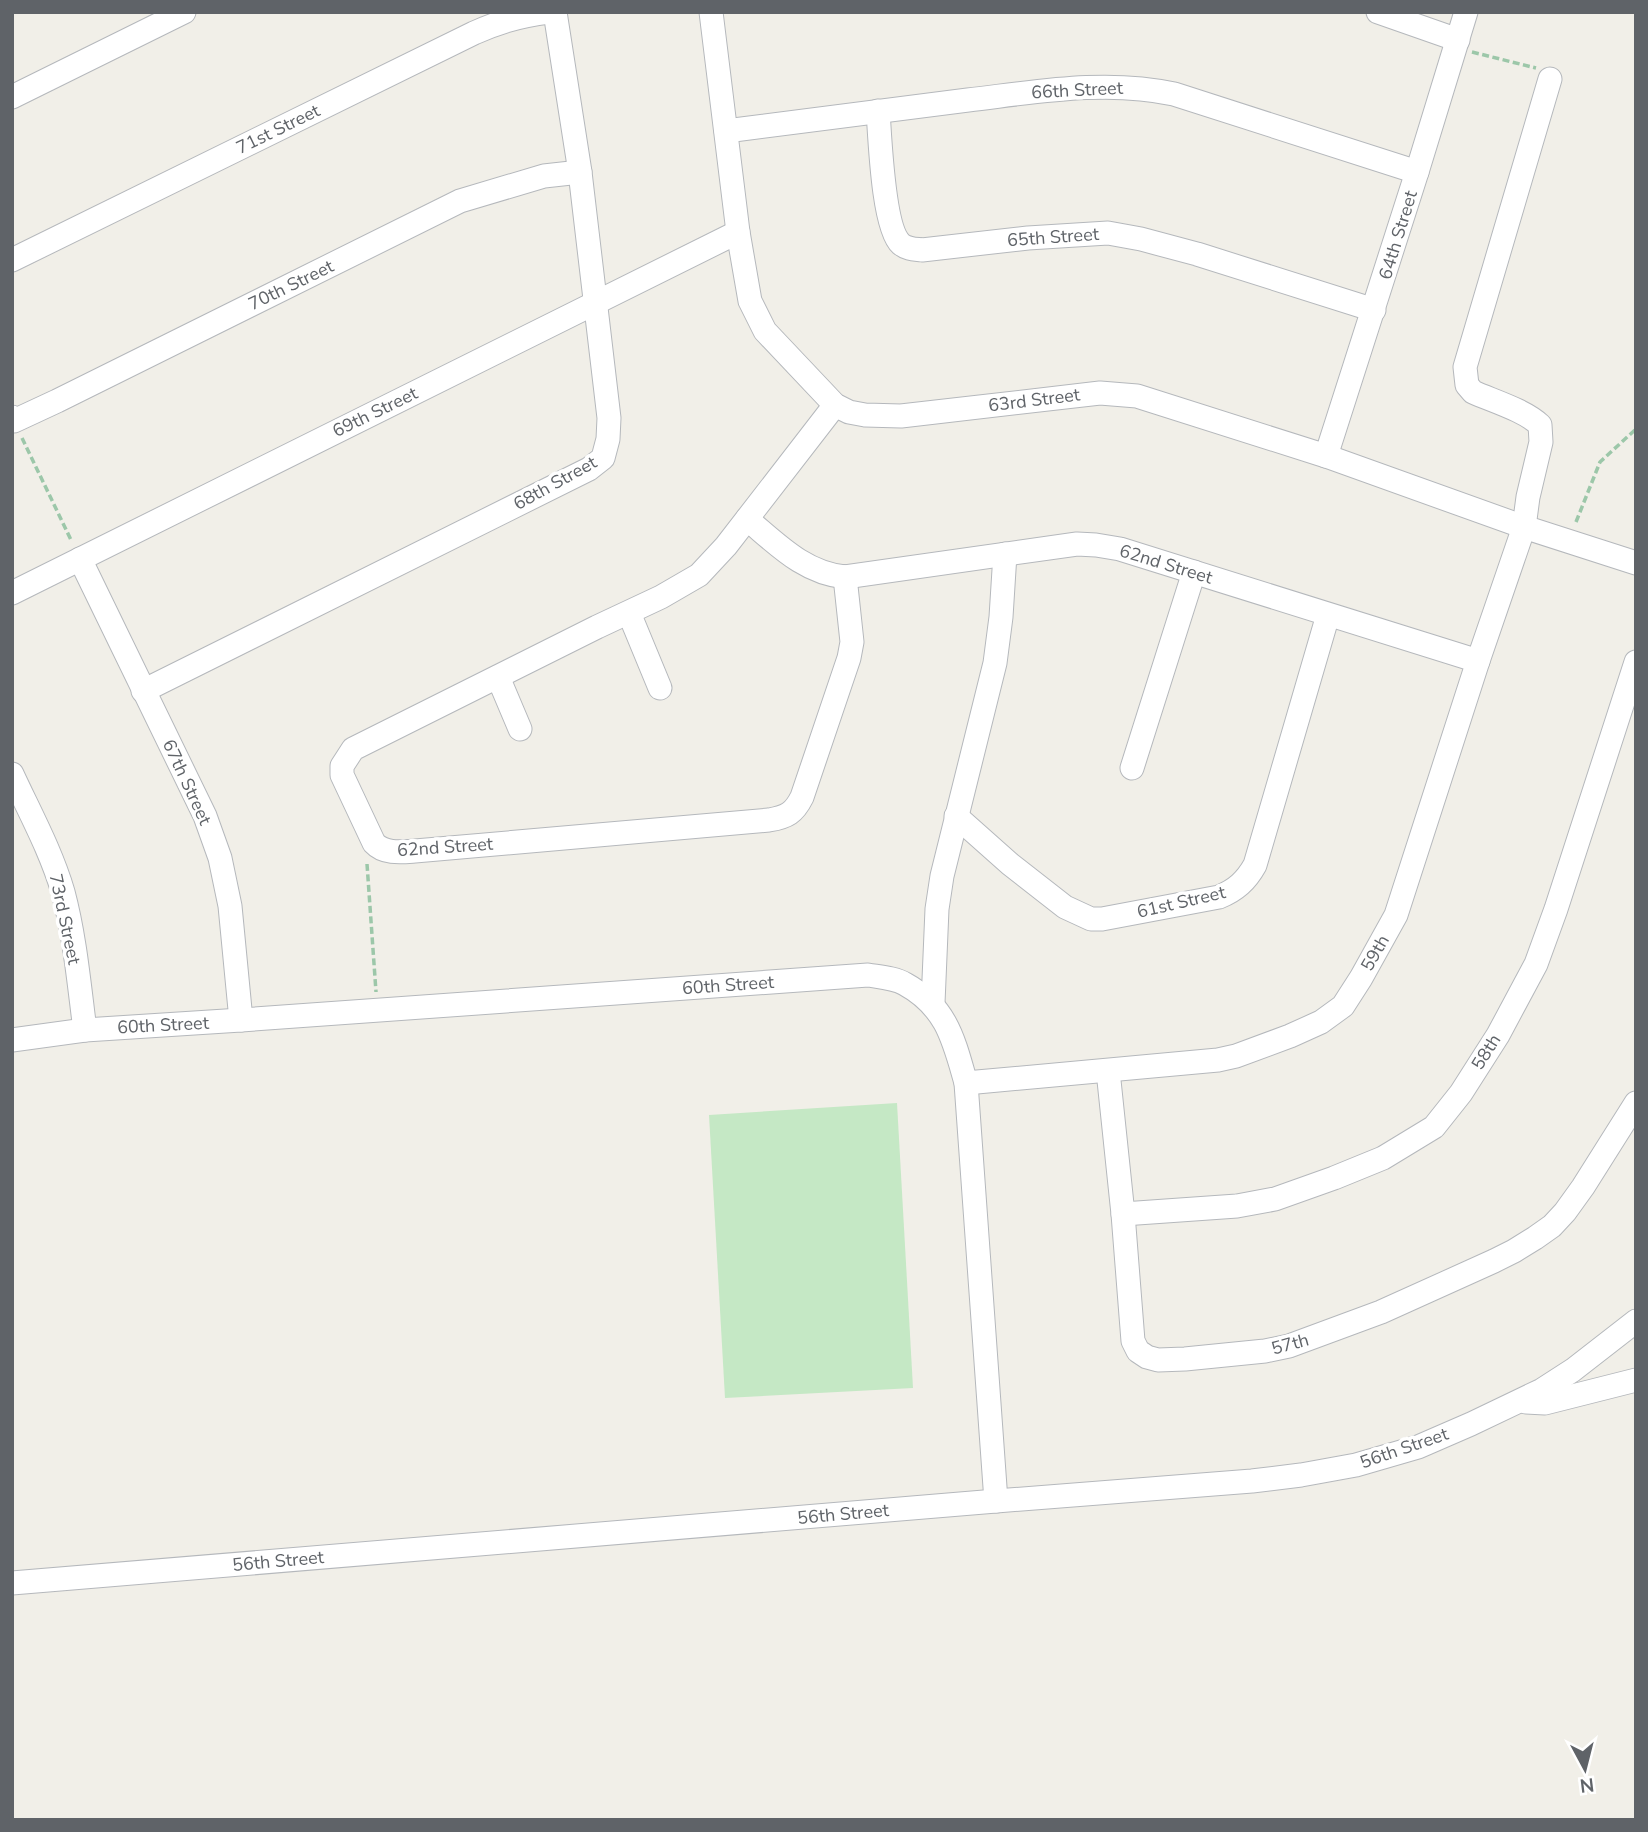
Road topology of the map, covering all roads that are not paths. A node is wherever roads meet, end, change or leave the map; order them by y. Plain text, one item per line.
1 (184, 12) edge
2 (549, 12) edge
3 (555, 12) edge
4 (711, 12) edge
5 (1378, 12) edge
6 (1466, 12) edge
7 (1456, 44) junction
8 (1550, 79) road end
9 (12, 97) edge
10 (878, 111) junction
11 (726, 131) junction
12 (580, 172) junction
13 (1417, 172) junction
14 (738, 232) junction
15 (12, 260) edge
16 (596, 303) junction
17 (1374, 310) junction
18 (835, 405) junction
19 (13, 419) edge
20 (1326, 456) junction
21 (747, 519) junction
22 (1524, 527) junction
23 (1005, 554) junction
24 (80, 559) junction
25 (1636, 563) edge
26 (1194, 572) junction
27 (845, 577) junction
28 (12, 593) edge
29 (628, 612) junction
30 (1328, 615) junction
31 (1478, 661) junction
32 (1636, 662) edge
33 (498, 677) junction
34 (660, 688) dead end
35 (143, 691) junction
36 (1627, 715) edge
37 (520, 729) dead end
38 (1132, 768) dead end
39 (12, 774) edge
40 (956, 816) junction
41 (933, 1003) junction
42 (241, 1020) junction
43 (85, 1030) junction
44 (12, 1040) edge
45 (1108, 1071) junction
46 (967, 1083) junction
47 (1636, 1103) edge
48 (1123, 1214) junction
49 (1635, 1323) edge
50 (1636, 1380) edge
51 (1517, 1402) junction
52 (996, 1501) junction
53 (12, 1583) edge

1 - 9 street
2 - 15 street, 71st Street
3 - 12 street, 68th Street
4 - 11 street, 63rd Street
5 - 7 street
6 - 7 street, 64th Street
7 - 13 street, 64th Street
8 - 22 street, 59th
10 - 11 street, 66th Street
10 - 13 street, 66th Street
10 - 17 street, 65th Street
11 - 14 street, 63rd Street
12 - 16 street, 68th Street
12 - 19 street, 70th Street
13 - 17 street, 64th Street
14 - 16 street, 69th Street
14 - 18 street, 63rd Street
16 - 24 street, 69th Street
16 - 35 street, 68th Street
17 - 20 street, 64th Street
18 - 20 street, 63rd Street
18 - 21 street, 62nd Street
20 - 22 street, 63rd Street
21 - 27 street, 62nd Street
21 - 29 street, 62nd Street
22 - 25 street, 63rd Street
22 - 31 street, 59th
23 - 26 street, 62nd Street
23 - 27 street, 62nd Street
23 - 40 street
24 - 28 street, 69th Street
24 - 35 street, 67th Street
26 - 30 street, 62nd Street
26 - 38 street
27 - 33 street, 62nd Street
29 - 33 street, 62nd Street
29 - 34 street
30 - 31 street, 62nd Street
30 - 40 street, 61st Street
31 - 45 street, 59th
32 - 36 street, 58th
33 - 37 street
35 - 42 street, 67th Street
36 - 48 street, 58th
39 - 43 street, 73rd Street
40 - 41 street
41 - 42 street, 60th Street
41 - 46 street, 60th Street
42 - 43 street, 60th Street
43 - 44 street, 60th Street
45 - 46 street, 59th
45 - 48 street, 57th
46 - 52 street, 60th Street
47 - 48 street, 57th
49 - 51 street, 56th Street
50 - 51 street
51 - 52 street, 56th Street
52 - 53 street, 56th Street

